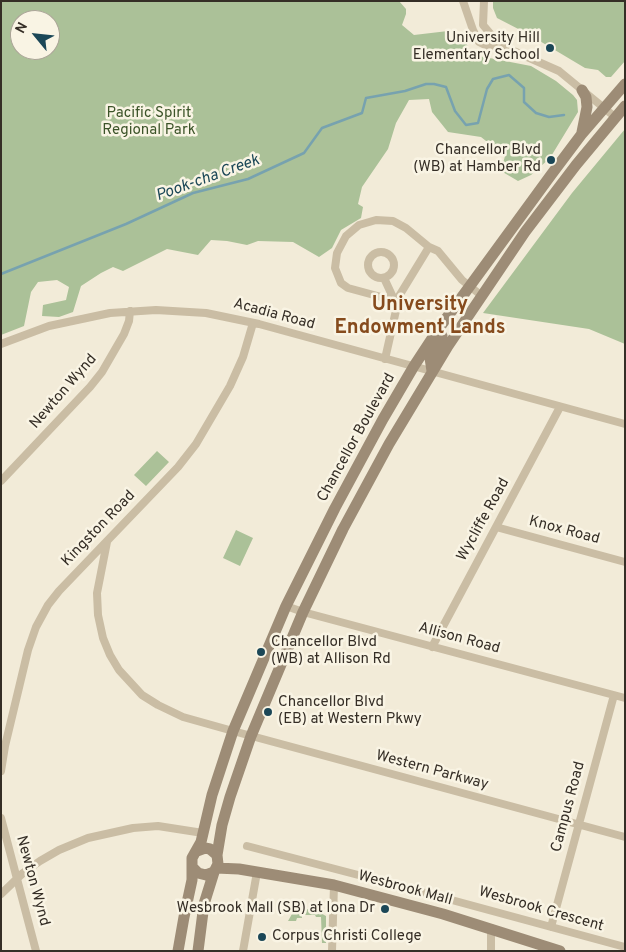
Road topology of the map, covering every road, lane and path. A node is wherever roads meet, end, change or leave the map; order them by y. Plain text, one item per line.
1 (463, 1) edge
2 (484, 1) edge
3 (483, 25) junction
4 (473, 30) junction
5 (500, 44) junction
6 (625, 84) edge
7 (582, 90) junction
8 (625, 106) edge
9 (604, 108) junction
10 (615, 116) junction
11 (581, 135) junction
12 (429, 247) junction
13 (384, 278) dead end
14 (469, 286) junction
15 (482, 296) junction
16 (396, 301) junction
17 (454, 307) junction
18 (130, 311) junction
19 (253, 323) junction
20 (1, 344) edge
21 (384, 359) junction
22 (414, 366) junction
23 (432, 371) junction
24 (560, 406) junction
25 (625, 424) edge
26 (1, 481) edge
27 (496, 527) junction
28 (107, 542) junction
29 (625, 562) edge
30 (286, 606) junction
31 (302, 612) junction
32 (432, 647) junction
33 (614, 695) junction
34 (625, 698) edge
35 (233, 731) junction
36 (251, 736) junction
37 (1, 771) edge
38 (1, 818) edge
39 (579, 824) junction
40 (203, 833) junction
41 (625, 837) edge
42 (246, 846) dead end
43 (197, 851) junction
44 (216, 864) junction
45 (192, 867) junction
46 (256, 872) junction
47 (17, 878) junction
48 (334, 885) junction
49 (1, 894) edge
50 (551, 927) junction
51 (491, 928) junction
52 (625, 947) edge
53 (36, 951) edge
54 (178, 951) edge
55 (198, 951) edge
56 (243, 951) edge
57 (332, 951) edge
58 (491, 951) edge
59 (560, 951) edge

1 - 4 street
2 - 3 street
3 - 4 street
3 - 5 street
4 - 5 street
5 - 7 street
6 - 9 main road, Chancellor Boulevard
7 - 9 street
7 - 11 main road
8 - 10 main road, Chancellor Boulevard
9 - 10 street
9 - 11 main road, Chancellor Boulevard
10 - 15 main road, Chancellor Boulevard
11 - 14 main road, Chancellor Boulevard
12 - 14 street
12 - 16 street
12 - 16 street
13 - 16 street
14 - 15 street
14 - 17 main road, Chancellor Boulevard
15 - 23 main road, Chancellor Boulevard
16 - 21 street
17 - 22 main road, Chancellor Boulevard
17 - 23 main road
18 - 19 street, Acadia Road
18 - 20 street, Acadia Road
18 - 26 street, Newton Wynd
19 - 21 street, Acadia Road
19 - 28 street, Kingston Road
21 - 22 street, Acadia Road
22 - 23 street, Acadia Road
22 - 30 main road, Chancellor Boulevard
23 - 24 street, Acadia Road
23 - 31 main road, Chancellor Boulevard
24 - 25 street, Acadia Road
24 - 27 street, Wycliffe Road
27 - 29 street, Knox Road
27 - 32 street, Wycliffe Road
28 - 35 street, Western Parkway
28 - 37 street, Kingston Road
30 - 31 street, Allison Road
30 - 35 main road, Chancellor Boulevard
31 - 32 street, Allison Road
31 - 36 main road, Chancellor Boulevard
32 - 33 street, Allison Road
33 - 34 street, Allison Road
33 - 39 street, Campus Road
35 - 36 street, Western Parkway
35 - 40 main road, Chancellor Boulevard
36 - 39 street, Western Parkway
36 - 44 main road, Chancellor Boulevard
38 - 47 street, Newton Wynd
39 - 41 street, Western Parkway
39 - 50 street, Campus Road
40 - 43 main road, Chancellor Boulevard
40 - 47 street
42 - 50 street, Wesbrook Crescent
43 - 44 main road
43 - 45 main road
44 - 45 main road
44 - 46 main road, Wesbrook Mall
44 - 55 main road, Chancellor Boulevard
45 - 54 main road
46 - 48 main road, Wesbrook Mall
46 - 56 street
47 - 49 street
47 - 53 street, Newton Wynd
48 - 51 main road, Wesbrook Mall
48 - 57 street
50 - 52 street, Wesbrook Crescent
51 - 58 street
51 - 59 main road, Wesbrook Mall

